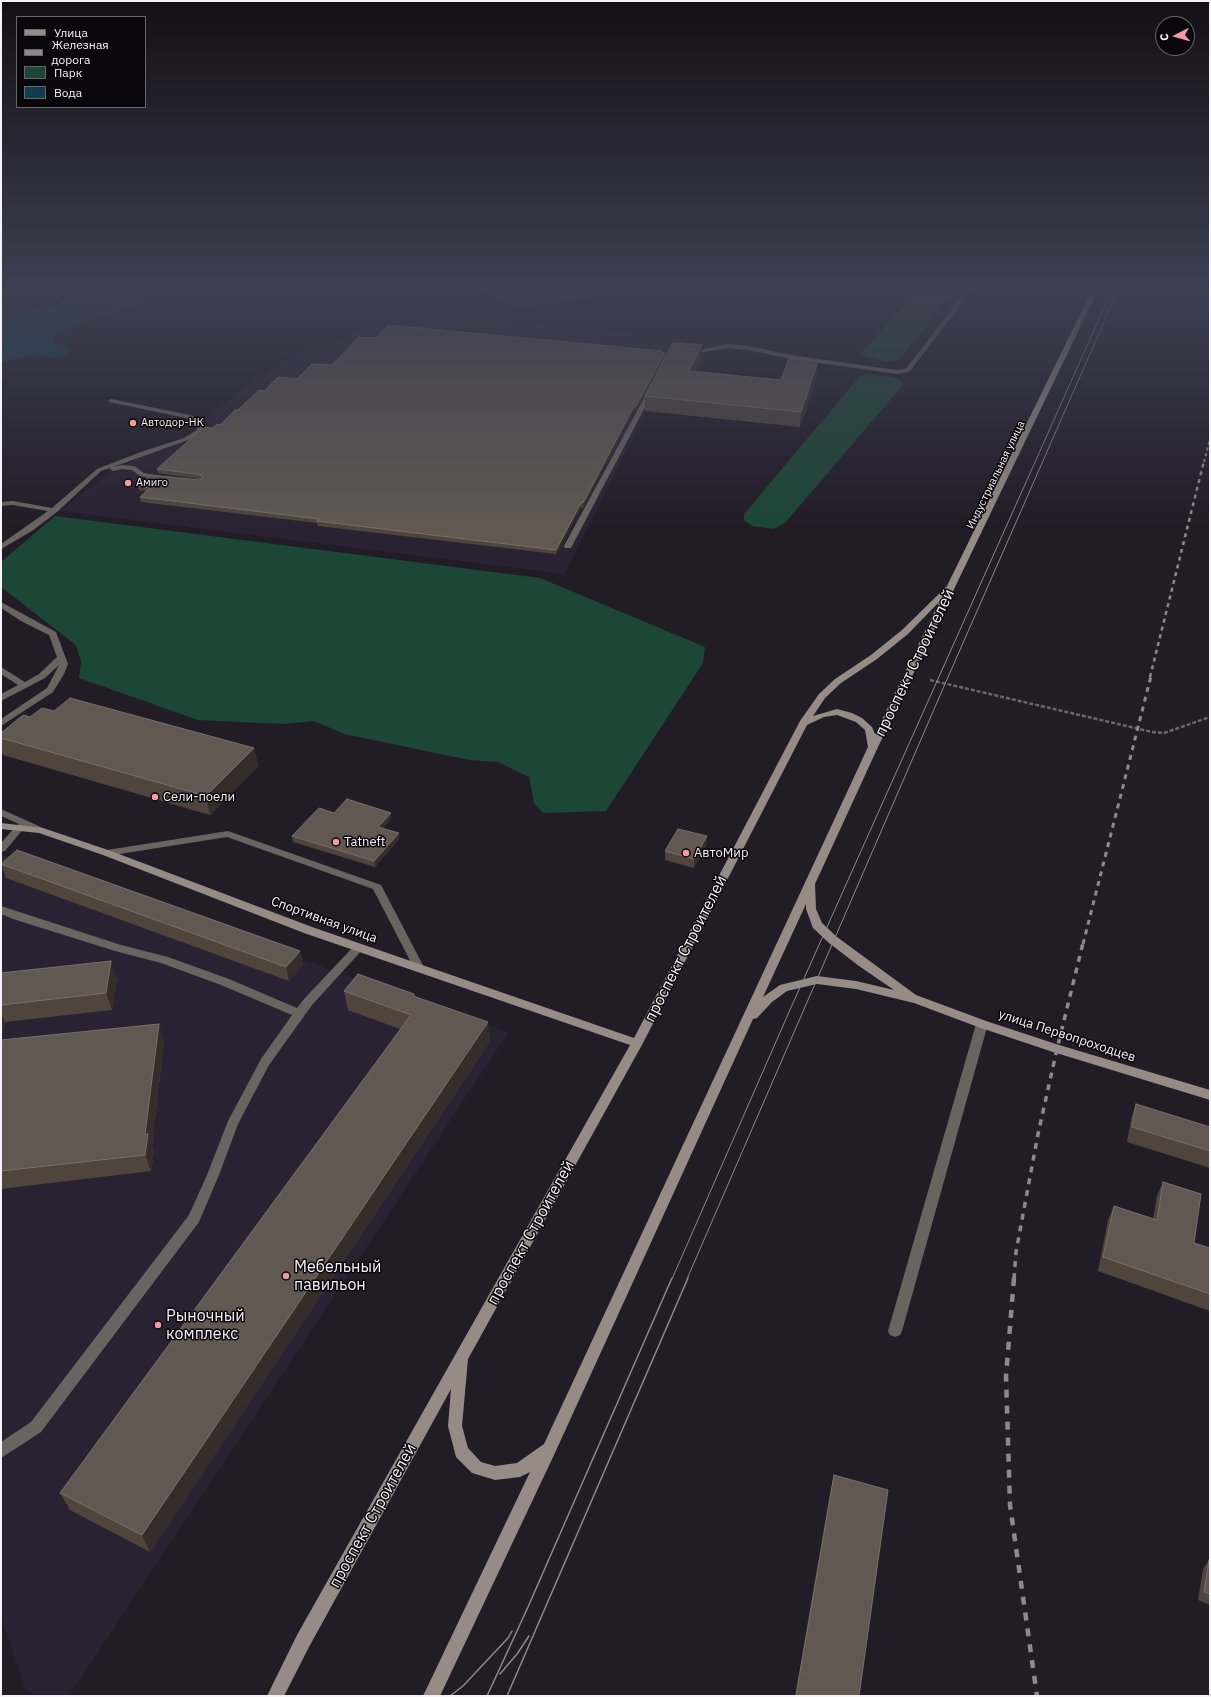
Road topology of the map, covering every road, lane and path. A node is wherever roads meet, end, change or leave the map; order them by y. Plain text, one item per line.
1 (876, 369) edge
2 (909, 369) edge
3 (1058, 369) edge
4 (654, 385) edge
5 (111, 401) dead end
6 (94, 475) junction
7 (168, 479) edge
8 (1, 504) edge
9 (54, 510) junction
10 (568, 546) dead end
11 (1, 547) edge
12 (955, 582) junction
13 (1, 604) edge
14 (62, 656) junction
15 (1, 670) edge
16 (930, 680) dead end
17 (25, 686) junction
18 (1, 698) edge
19 (1210, 717) edge
20 (1, 723) edge
21 (803, 723) junction
22 (874, 747) junction
23 (1, 812) edge
24 (1, 826) edge
25 (20, 827) junction
26 (40, 830) junction
27 (1, 849) edge
28 (107, 853) junction
29 (810, 883) junction
30 (1, 910) edge
31 (359, 948) junction
32 (420, 969) junction
33 (916, 999) junction
34 (300, 1014) junction
35 (747, 1021) junction
36 (982, 1024) junction
37 (637, 1043) junction
38 (1210, 1095) edge
39 (895, 1331) dead end
40 (462, 1356) junction
41 (550, 1449) junction
42 (1, 1451) edge
43 (274, 1696) edge
44 (431, 1696) edge

1 - 2 lane
3 - 12 main road, Индустриальная улица
4 - 10 lane
5 - 6 lane
6 - 7 lane
6 - 9 lane
8 - 9 lane
9 - 11 lane
12 - 21 main road, проспект Строителей
12 - 22 main road, проспект Строителей
13 - 14 lane
14 - 17 lane
14 - 20 lane
15 - 17 lane
16 - 19 path
17 - 18 lane
21 - 22 main road
21 - 37 main road, проспект Строителей
22 - 29 main road, проспект Строителей
23 - 26 lane
24 - 25 main road, Спортивная улица
25 - 26 main road, Спортивная улица
25 - 27 lane
26 - 28 main road, Спортивная улица
28 - 31 main road, Спортивная улица
28 - 32 lane
29 - 33 main road, улица Первопроходцев
29 - 35 main road, проспект Строителей
30 - 34 lane
31 - 32 main road, Спортивная улица
31 - 34 lane
32 - 37 main road, Спортивная улица
33 - 35 main road, улица Первопроходцев
33 - 36 main road, улица Первопроходцев
34 - 42 lane
35 - 41 main road, проспект Строителей
36 - 38 main road, улица Первопроходцев
36 - 39 lane
37 - 40 main road, проспект Строителей
40 - 41 main road
40 - 43 main road, проспект Строителей
41 - 44 main road, проспект Строителей

